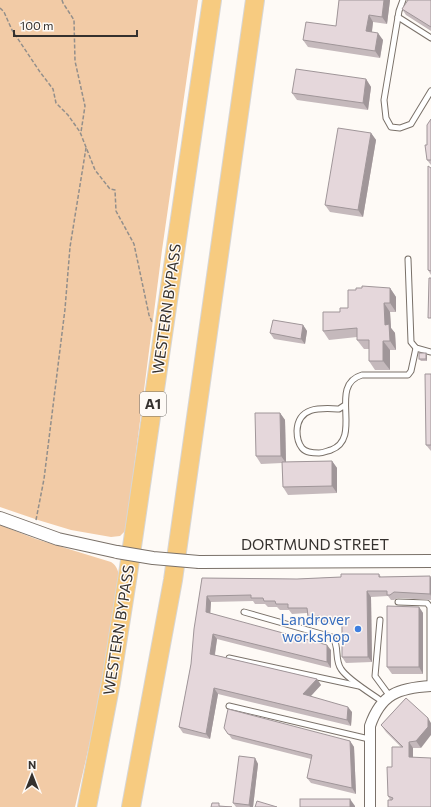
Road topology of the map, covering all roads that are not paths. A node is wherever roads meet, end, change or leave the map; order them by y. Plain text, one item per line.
1 (212, 0) edge
2 (255, 0) edge
3 (403, 0) edge
4 (398, 17) junction
5 (431, 38) edge
6 (431, 91) edge
7 (408, 259) dead end
8 (416, 348) junction
9 (431, 352) edge
10 (344, 405) junction
11 (0, 518) edge
12 (431, 561) edge
13 (398, 602) dead end
14 (244, 612) dead end
15 (380, 620) dead end
16 (229, 658) edge
17 (431, 686) edge
18 (362, 687) junction
19 (386, 699) junction
20 (229, 706) dead end
21 (369, 739) junction
22 (87, 807) edge
23 (131, 807) edge
24 (370, 807) edge

1 - 22 highway, WESTERN BYPASS / A1
2 - 23 highway
3 - 4 lane
4 - 5 lane
4 - 6 lane
7 - 8 lane
8 - 9 lane
8 - 10 lane
10 - 10 lane
11 - 12 street, DORTMUND STREET, bridge
13 - 17 lane
14 - 18 lane
15 - 19 lane
16 - 18 lane
17 - 19 street
18 - 19 lane
19 - 21 street
20 - 21 lane
21 - 24 street

